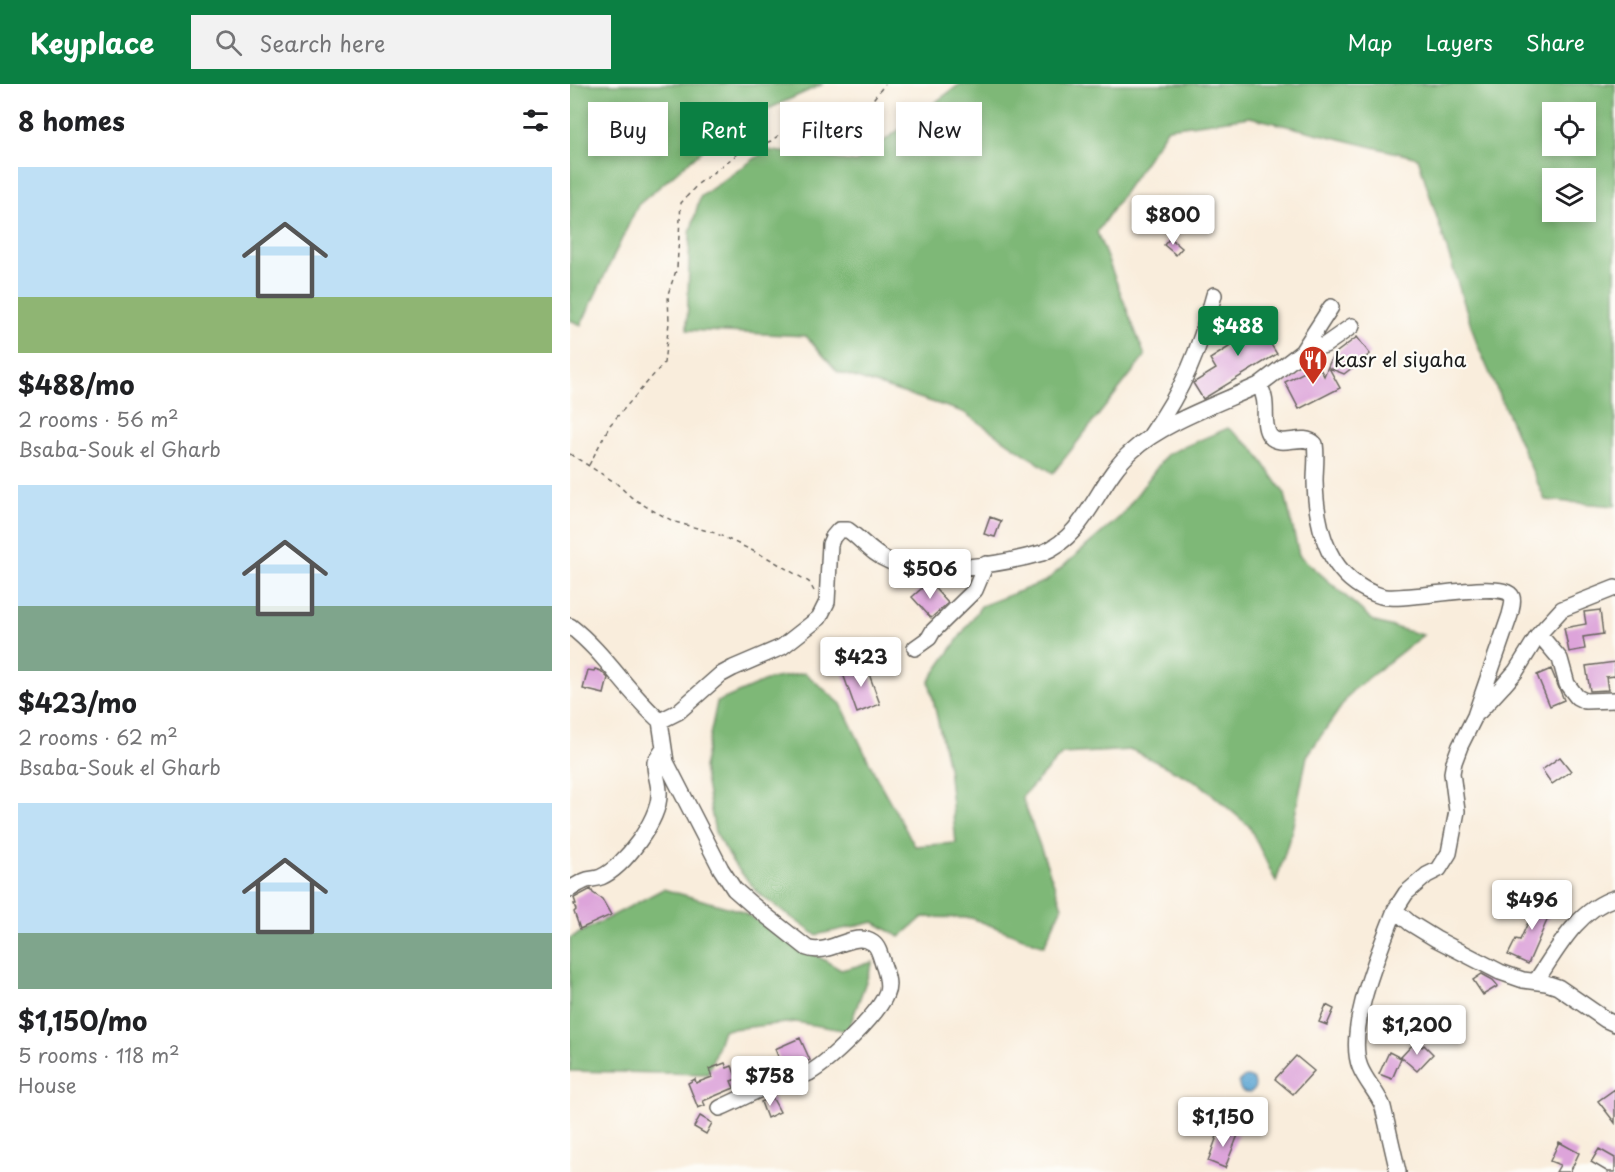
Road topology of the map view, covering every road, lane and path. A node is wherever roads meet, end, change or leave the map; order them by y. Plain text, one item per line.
1 (885, 84) edge
2 (1214, 295) dead end
3 (1331, 307) dead end
4 (1352, 326) dead end
5 (1302, 352) junction
6 (1259, 385) junction
7 (1149, 437) junction
8 (570, 454) edge
9 (589, 465) junction
10 (986, 564) junction
11 (1615, 588) edge
12 (824, 610) junction
13 (570, 626) edge
14 (1539, 634) junction
15 (915, 648) dead end
16 (1615, 700) edge
17 (1475, 716) junction
18 (660, 721) junction
19 (663, 750) junction
20 (570, 889) edge
21 (1615, 898) edge
22 (1395, 910) junction
23 (1536, 981) junction
24 (1615, 1024) edge
25 (720, 1108) dead end
26 (1398, 1172) edge

1 - 9 path
2 - 7 street
3 - 5 street
4 - 5 street
5 - 6 street
6 - 7 street
6 - 17 street
7 - 10 street
8 - 9 path
9 - 12 path
10 - 12 street
10 - 15 street
11 - 14 street
12 - 18 street
13 - 18 street
14 - 16 street
14 - 17 street
17 - 22 street
18 - 19 street
19 - 20 street
19 - 25 street
21 - 23 street
22 - 23 street
22 - 26 street
23 - 24 street

